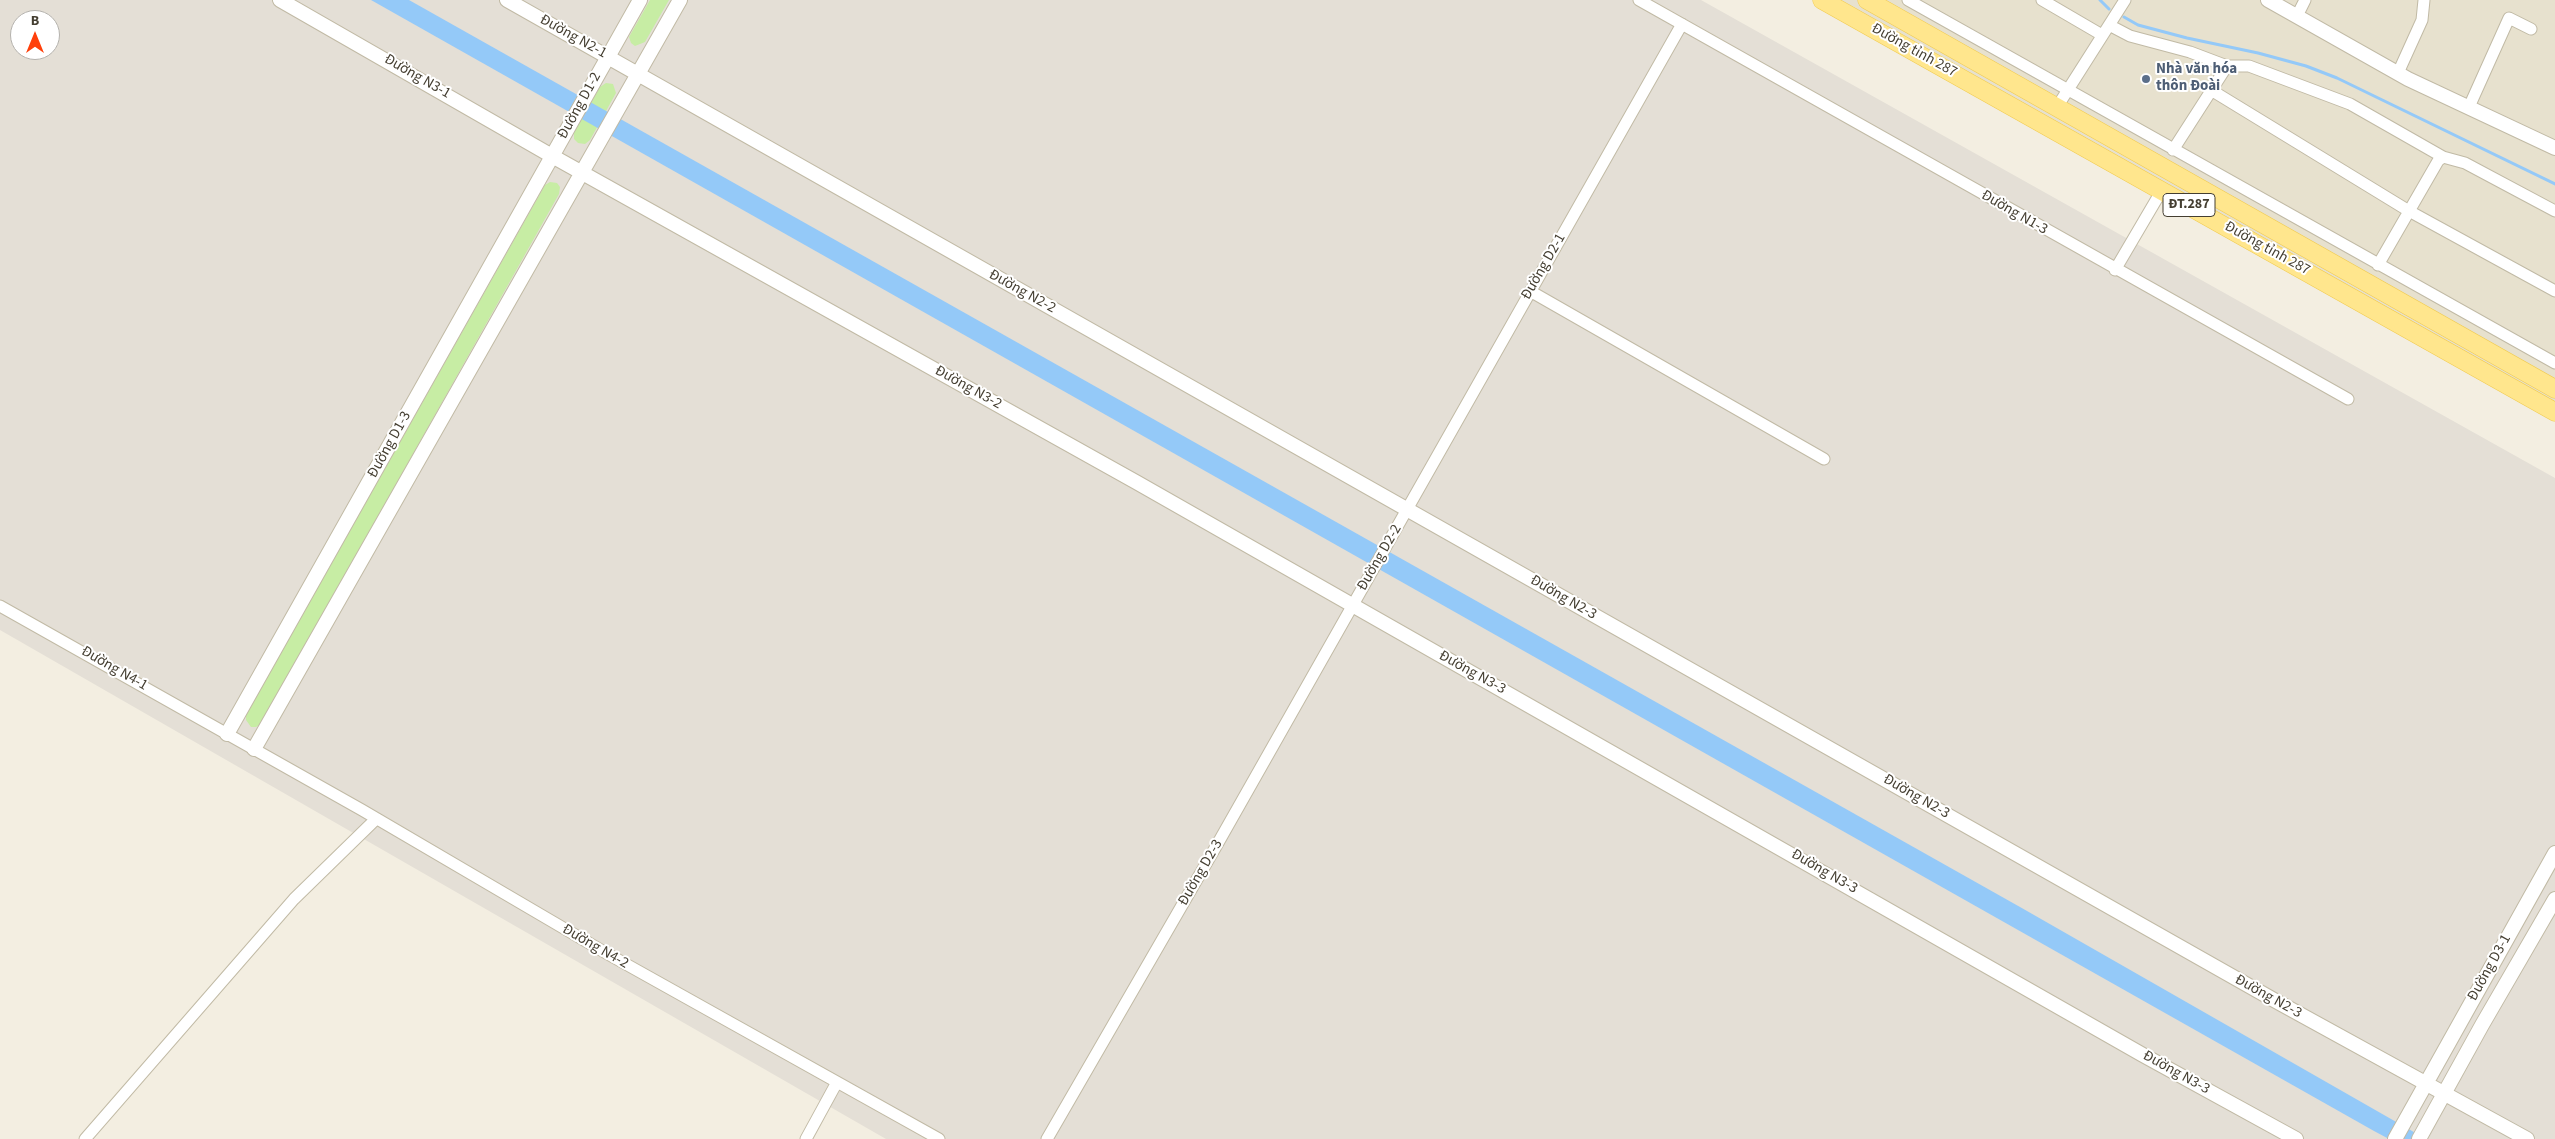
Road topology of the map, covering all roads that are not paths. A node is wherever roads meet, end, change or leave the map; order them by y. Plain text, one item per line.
1 (280, 0) edge
2 (507, 0) edge
3 (640, 0) edge
4 (680, 0) edge
5 (1639, 0) edge
6 (1822, 0) edge
7 (1868, 0) edge
8 (2042, 0) edge
9 (2125, 0) edge
10 (2268, 0) edge
11 (2305, 0) edge
12 (2424, 0) edge
13 (1913, 1) edge
14 (2296, 16) junction
15 (1682, 24) junction
16 (2531, 29) dead end
17 (2106, 30) junction
18 (607, 56) junction
19 (2227, 66) junction
20 (2398, 73) junction
21 (638, 74) junction
22 (2067, 90) junction
23 (2210, 90) junction
24 (2057, 107) junction
25 (2469, 107) junction
26 (2555, 148) edge
27 (2173, 150) junction
28 (552, 156) junction
29 (2443, 158) junction
30 (582, 173) junction
31 (2162, 190) junction
32 (2555, 210) edge
33 (2409, 211) junction
34 (2378, 265) junction
35 (2115, 270) junction
36 (2555, 291) edge
37 (1530, 292) junction
38 (2555, 363) edge
39 (2555, 389) edge
40 (2348, 399) dead end
41 (2555, 412) edge
42 (1824, 459) dead end
43 (1407, 510) junction
44 (0, 606) edge
45 (1352, 606) junction
46 (227, 734) junction
47 (254, 749) junction
48 (376, 819) junction
49 (2555, 853) edge
50 (2555, 899) edge
51 (2426, 1083) junction
52 (836, 1084) junction
53 (2444, 1093) junction
54 (85, 1139) edge
55 (806, 1139) edge
56 (939, 1139) edge
57 (1047, 1139) edge
58 (2296, 1139) edge
59 (2396, 1139) edge
60 (2419, 1139) edge
61 (2527, 1139) edge

1 - 28 street, Đường N3-1
2 - 18 street, Đường N2-1
3 - 18 street, Đường D1-2
4 - 21 street
5 - 15 street, Đường N1-3
6 - 31 main road, Đường tỉnh 287 / ĐT.287
7 - 24 main road, Đường tỉnh 287 / ĐT.287
8 - 17 street
9 - 17 street
10 - 14 street
11 - 14 street
12 - 20 street
13 - 22 street
14 - 20 street
15 - 35 street, Đường N1-3
15 - 37 street, Đường D2-1
16 - 25 street
17 - 19 street
17 - 22 street
18 - 21 street, Đường N2-1
18 - 28 street, Đường D1-2
19 - 23 street
19 - 29 street
20 - 25 street
21 - 30 street
21 - 43 street, Đường N2-2
22 - 24 street
22 - 27 street
23 - 27 street
23 - 33 street
24 - 39 main road, Đường tỉnh 287 / ĐT.287
25 - 26 street
27 - 34 street
28 - 30 street, Đường N3-1
28 - 46 street, Đường D1-3
29 - 32 street
29 - 33 street
30 - 45 street, Đường N3-2
30 - 47 street, Đường D1-3
31 - 35 street
31 - 41 main road, Đường tỉnh 287 / ĐT.287
33 - 34 street
33 - 36 street
34 - 38 street
35 - 40 street, Đường N1-3
37 - 42 street
37 - 43 street, Đường D2-1
43 - 45 street, Đường D2-2
43 - 51 street, Đường N2-3
44 - 46 street, Đường N4-1
45 - 57 street, Đường D2-3
45 - 58 street, Đường N3-3
46 - 47 street, Đường N4-1
47 - 48 street, Đường N4-2
48 - 52 street, Đường N4-2
48 - 54 street
49 - 51 street, Đường D3-1
50 - 53 street, Đường D3-1
51 - 53 street, Đường N2-3
51 - 59 street, Đường D3-1
52 - 55 street
52 - 56 street, Đường N4-2
53 - 60 street, Đường D3-1
53 - 61 street, Đường N2-3

